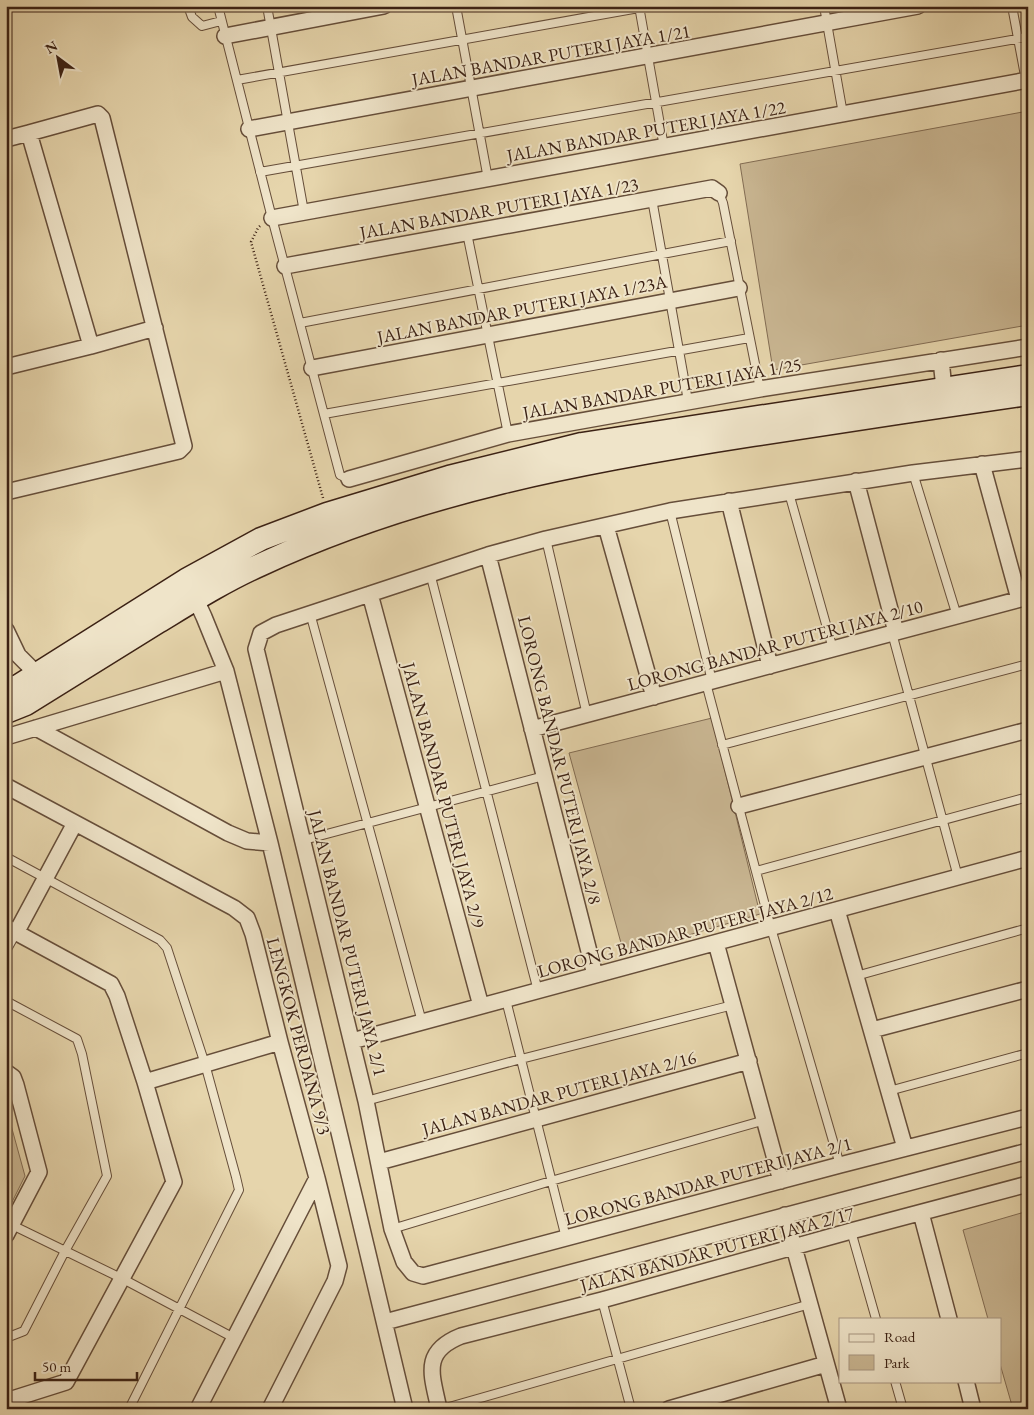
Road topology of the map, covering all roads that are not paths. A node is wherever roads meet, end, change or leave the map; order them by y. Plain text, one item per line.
1 (188, 6) edge
2 (218, 6) edge
3 (267, 6) edge
4 (384, 6) edge
5 (456, 6) edge
6 (650, 6) edge
7 (824, 6) edge
8 (918, 6) edge
9 (1012, 6) edge
10 (639, 7) edge
11 (222, 21) junction
12 (827, 23) junction
13 (271, 27) junction
14 (225, 36) junction
15 (1028, 36) edge
16 (1018, 38) junction
17 (462, 40) junction
18 (648, 56) junction
19 (836, 70) junction
20 (279, 72) junction
21 (237, 80) junction
22 (1027, 80) edge
23 (471, 88) junction
24 (656, 102) junction
25 (843, 114) junction
26 (288, 122) junction
27 (249, 129) junction
28 (29, 133) junction
29 (479, 133) junction
30 (6, 139) edge
31 (664, 147) junction
32 (296, 165) junction
33 (260, 172) junction
34 (488, 179) junction
35 (719, 194) joint
36 (652, 199) junction
37 (304, 212) junction
38 (272, 218) junction
39 (467, 233) junction
40 (730, 241) junction
41 (662, 255) junction
42 (285, 266) junction
43 (740, 288) junction
44 (478, 289) junction
45 (670, 301) junction
46 (300, 323) junction
47 (155, 328) junction
48 (487, 335) junction
49 (749, 338) junction
50 (91, 346) junction
51 (1028, 347) edge
52 (679, 351) junction
53 (941, 360) junction
54 (6, 366) edge
55 (312, 368) junction
56 (1028, 376) edge
57 (497, 384) junction
58 (760, 389) junction
59 (1028, 394) edge
60 (945, 397) junction
61 (688, 401) junction
62 (324, 414) junction
63 (508, 434) junction
64 (1028, 459) edge
65 (982, 464) junction
66 (913, 473) junction
67 (349, 479) joint
68 (856, 481) junction
69 (6, 492) edge
70 (788, 493) junction
71 (728, 501) junction
72 (670, 511) junction
73 (606, 526) junction
74 (546, 539) junction
75 (488, 554) junction
76 (430, 573) junction
77 (191, 589) junction
78 (370, 594) junction
79 (1023, 598) edge
80 (310, 613) junction
81 (957, 616) junction
82 (6, 630) edge
83 (894, 633) junction
84 (833, 649) junction
85 (1028, 664) edge
86 (770, 666) junction
87 (226, 671) junction
88 (37, 674) junction
89 (709, 682) junction
90 (6, 690) edge
91 (908, 696) junction
92 (654, 697) junction
93 (6, 712) edge
94 (587, 715) junction
95 (36, 728) junction
96 (532, 729) junction
97 (1028, 730) edge
98 (6, 737) edge
99 (722, 744) junction
100 (925, 757) junction
101 (544, 776) junction
102 (6, 786) edge
103 (487, 791) junction
104 (1028, 796) edge
105 (739, 806) junction
106 (428, 807) junction
107 (942, 820) junction
108 (75, 823) junction
109 (368, 823) junction
110 (304, 840) junction
111 (270, 843) junction
112 (6, 857) edge
113 (1028, 858) edge
114 (756, 871) junction
115 (958, 877) junction
116 (46, 878) junction
117 (837, 910) junction
118 (771, 928) junction
119 (1028, 928) edge
120 (11, 930) edge
121 (716, 943) junction
122 (6, 951) edge
123 (595, 975) junction
124 (856, 976) junction
125 (1028, 989) edge
126 (538, 991) junction
127 (506, 1000) junction
128 (6, 1001) edge
129 (733, 1005) junction
130 (481, 1006) junction
131 (422, 1022) junction
132 (872, 1030) junction
133 (352, 1041) junction
134 (280, 1042) junction
135 (1028, 1054) edge
136 (520, 1059) junction
137 (748, 1061) junction
138 (205, 1064) junction
139 (6, 1072) edge
140 (146, 1082) junction
141 (889, 1091) junction
142 (366, 1102) junction
143 (1028, 1117) edge
144 (535, 1119) junction
145 (765, 1120) junction
146 (906, 1148) junction
147 (1028, 1150) edge
148 (379, 1162) junction
149 (840, 1165) junction
150 (317, 1178) junction
151 (551, 1181) junction
152 (782, 1181) junction
153 (1028, 1184) edge
154 (921, 1213) junction
155 (785, 1215) junction
156 (392, 1229) junction
157 (9, 1230) edge
158 (851, 1231) junction
159 (566, 1238) junction
160 (794, 1248) junction
161 (65, 1250) junction
162 (404, 1262) joint
163 (123, 1279) junction
164 (602, 1300) junction
165 (810, 1304) junction
166 (179, 1309) junction
167 (876, 1318) edge
168 (950, 1318) edge
169 (385, 1322) junction
170 (6, 1338) edge
171 (234, 1338) junction
172 (618, 1359) junction
173 (826, 1364) junction
174 (895, 1382) edge
175 (966, 1382) edge
176 (6, 1401) edge
177 (129, 1409) edge
178 (198, 1409) edge
179 (270, 1409) edge
180 (405, 1409) edge
181 (440, 1409) edge
182 (631, 1409) edge
183 (669, 1409) edge
184 (838, 1409) edge
185 (903, 1409) edge
186 (974, 1409) edge

1 - 11 lane
2 - 11 lane
3 - 13 lane
4 - 13 street
5 - 17 lane
6 - 10 lane
7 - 12 lane
8 - 12 street, JALAN BANDAR PUTERI JAYA 1/21
9 - 16 lane
10 - 17 lane
10 - 18 lane
11 - 14 lane
12 - 18 street, JALAN BANDAR PUTERI JAYA 1/21
12 - 19 lane
13 - 14 street
13 - 20 lane
14 - 21 lane
15 - 16 lane
16 - 19 lane
16 - 22 lane
17 - 20 lane
17 - 23 lane
18 - 23 street, JALAN BANDAR PUTERI JAYA 1/21
18 - 24 lane
19 - 24 lane
19 - 25 lane
20 - 21 lane
20 - 26 lane
21 - 27 lane
22 - 25 street, JALAN BANDAR PUTERI JAYA 1/22
23 - 26 street, JALAN BANDAR PUTERI JAYA 1/21
23 - 29 lane
24 - 29 lane
24 - 31 lane
25 - 31 street, JALAN BANDAR PUTERI JAYA 1/22
26 - 27 street, JALAN BANDAR PUTERI JAYA 1/21
26 - 32 lane
27 - 33 lane
28 - 30 street
28 - 47 street
28 - 50 street
29 - 32 lane
29 - 34 lane
31 - 34 street, JALAN BANDAR PUTERI JAYA 1/22
32 - 33 lane
32 - 37 lane
33 - 38 lane
34 - 37 street, JALAN BANDAR PUTERI JAYA 1/22
35 - 36 street, JALAN BANDAR PUTERI JAYA 1/23
35 - 40 lane
36 - 39 street, JALAN BANDAR PUTERI JAYA 1/23
36 - 41 lane
37 - 38 street, JALAN BANDAR PUTERI JAYA 1/22
38 - 42 lane
39 - 42 street, JALAN BANDAR PUTERI JAYA 1/23
39 - 44 lane
40 - 41 lane
40 - 43 lane
41 - 44 lane
41 - 45 lane
42 - 46 lane
43 - 45 street, JALAN BANDAR PUTERI JAYA 1/23A
43 - 49 lane
44 - 46 lane
44 - 48 lane
45 - 48 street, JALAN BANDAR PUTERI JAYA 1/23A
45 - 52 lane
46 - 55 lane
47 - 50 street
47 - 69 street
48 - 55 street, JALAN BANDAR PUTERI JAYA 1/23A
48 - 57 lane
49 - 52 lane
49 - 58 lane
50 - 54 street
51 - 53 street, JALAN BANDAR PUTERI JAYA 1/25
52 - 57 lane
52 - 61 lane
53 - 58 street, JALAN BANDAR PUTERI JAYA 1/25
53 - 60 street
55 - 62 lane
56 - 60 street
57 - 62 lane
57 - 63 lane
58 - 61 street, JALAN BANDAR PUTERI JAYA 1/25
59 - 60 street
60 - 77 street
60 - 77 street
61 - 63 street, JALAN BANDAR PUTERI JAYA 1/25
62 - 67 lane
63 - 67 street, JALAN BANDAR PUTERI JAYA 1/25
64 - 65 street
65 - 66 street
65 - 79 street
66 - 68 street
66 - 81 lane
68 - 70 street
68 - 83 street
70 - 71 street
70 - 84 lane
71 - 72 street
71 - 86 street
72 - 73 street
72 - 89 lane
73 - 74 street
73 - 92 street
74 - 75 street
74 - 94 lane
75 - 76 street
75 - 96 street, LORONG BANDAR PUTERI JAYA 2/8
76 - 78 street
76 - 103 lane
77 - 87 street
77 - 88 street
77 - 93 street
78 - 80 street
78 - 106 street, JALAN BANDAR PUTERI JAYA 2/9
79 - 81 street, LORONG BANDAR PUTERI JAYA 2/10
80 - 109 lane
80 - 110 street, JALAN BANDAR PUTERI JAYA 2/1
81 - 83 street, LORONG BANDAR PUTERI JAYA 2/10
82 - 88 street
83 - 84 street, LORONG BANDAR PUTERI JAYA 2/10
83 - 91 lane
84 - 86 street, LORONG BANDAR PUTERI JAYA 2/10
85 - 91 lane
86 - 89 street, LORONG BANDAR PUTERI JAYA 2/10
87 - 95 street
87 - 111 street
88 - 90 street
89 - 92 street, LORONG BANDAR PUTERI JAYA 2/10
89 - 99 lane
91 - 99 lane
91 - 100 lane
92 - 94 street, LORONG BANDAR PUTERI JAYA 2/10
94 - 96 street, LORONG BANDAR PUTERI JAYA 2/10
95 - 98 street
95 - 111 street
96 - 101 street, LORONG BANDAR PUTERI JAYA 2/8
97 - 100 street
99 - 105 lane
100 - 105 street
100 - 107 lane
101 - 103 lane
101 - 123 street, LORONG BANDAR PUTERI JAYA 2/8
102 - 108 street, LENGKOK PERDANA 9/3
103 - 106 lane
103 - 126 lane
104 - 107 lane
105 - 114 lane
106 - 109 lane
106 - 130 street, JALAN BANDAR PUTERI JAYA 2/9
107 - 114 lane
107 - 115 lane
108 - 116 street
108 - 134 street, LENGKOK PERDANA 9/3
109 - 110 lane
109 - 131 lane
110 - 133 street, JALAN BANDAR PUTERI JAYA 2/1
111 - 169 street
112 - 116 lane
113 - 115 street, LORONG BANDAR PUTERI JAYA 2/12
114 - 118 lane
115 - 117 street, LORONG BANDAR PUTERI JAYA 2/12
116 - 120 street
116 - 138 lane
117 - 118 street, LORONG BANDAR PUTERI JAYA 2/12
117 - 124 street
118 - 121 street, LORONG BANDAR PUTERI JAYA 2/12
118 - 149 lane
119 - 124 lane
120 - 122 lane
120 - 140 street
121 - 123 street, LORONG BANDAR PUTERI JAYA 2/12
121 - 129 street
123 - 126 street, LORONG BANDAR PUTERI JAYA 2/12
124 - 132 street
125 - 132 street
126 - 127 street, LORONG BANDAR PUTERI JAYA 2/12
127 - 130 street, LORONG BANDAR PUTERI JAYA 2/12
127 - 136 lane
128 - 161 lane
129 - 136 lane
129 - 137 street
130 - 131 street, LORONG BANDAR PUTERI JAYA 2/12
131 - 133 street, LORONG BANDAR PUTERI JAYA 2/12
132 - 141 street
133 - 142 street, JALAN BANDAR PUTERI JAYA 2/1
134 - 138 street
134 - 150 street, LENGKOK PERDANA 9/3
135 - 141 lane
136 - 142 lane
136 - 144 lane
137 - 144 street, JALAN BANDAR PUTERI JAYA 2/16
137 - 145 street
138 - 140 street
138 - 166 lane
139 - 157 street
140 - 163 street
141 - 146 street
142 - 148 street, JALAN BANDAR PUTERI JAYA 2/1
143 - 146 street, LORONG BANDAR PUTERI JAYA 2/1
144 - 148 street, JALAN BANDAR PUTERI JAYA 2/16
144 - 151 lane
145 - 151 lane
145 - 152 street
146 - 149 street, LORONG BANDAR PUTERI JAYA 2/1
147 - 155 street
148 - 156 street, JALAN BANDAR PUTERI JAYA 2/1
149 - 152 street, LORONG BANDAR PUTERI JAYA 2/1
150 - 171 street
150 - 179 street, LENGKOK PERDANA 9/3
151 - 156 lane
151 - 159 lane
152 - 159 street, LORONG BANDAR PUTERI JAYA 2/1
153 - 154 street, JALAN BANDAR PUTERI JAYA 2/17
154 - 158 street, JALAN BANDAR PUTERI JAYA 2/17
154 - 168 street
155 - 160 street
155 - 169 street
156 - 162 street, JALAN BANDAR PUTERI JAYA 2/1
157 - 161 lane
158 - 160 street, JALAN BANDAR PUTERI JAYA 2/17
158 - 167 lane
159 - 162 street, LORONG BANDAR PUTERI JAYA 2/1
160 - 164 street, JALAN BANDAR PUTERI JAYA 2/17
160 - 165 street
161 - 163 lane
161 - 170 lane
163 - 166 lane
163 - 176 street
164 - 172 lane
164 - 181 street, JALAN BANDAR PUTERI JAYA 2/17
165 - 172 lane
165 - 173 street
166 - 171 lane
166 - 177 lane
169 - 180 street
171 - 178 street
172 - 181 lane
172 - 182 lane
173 - 183 street
173 - 184 street
174 - 185 lane
175 - 186 street

